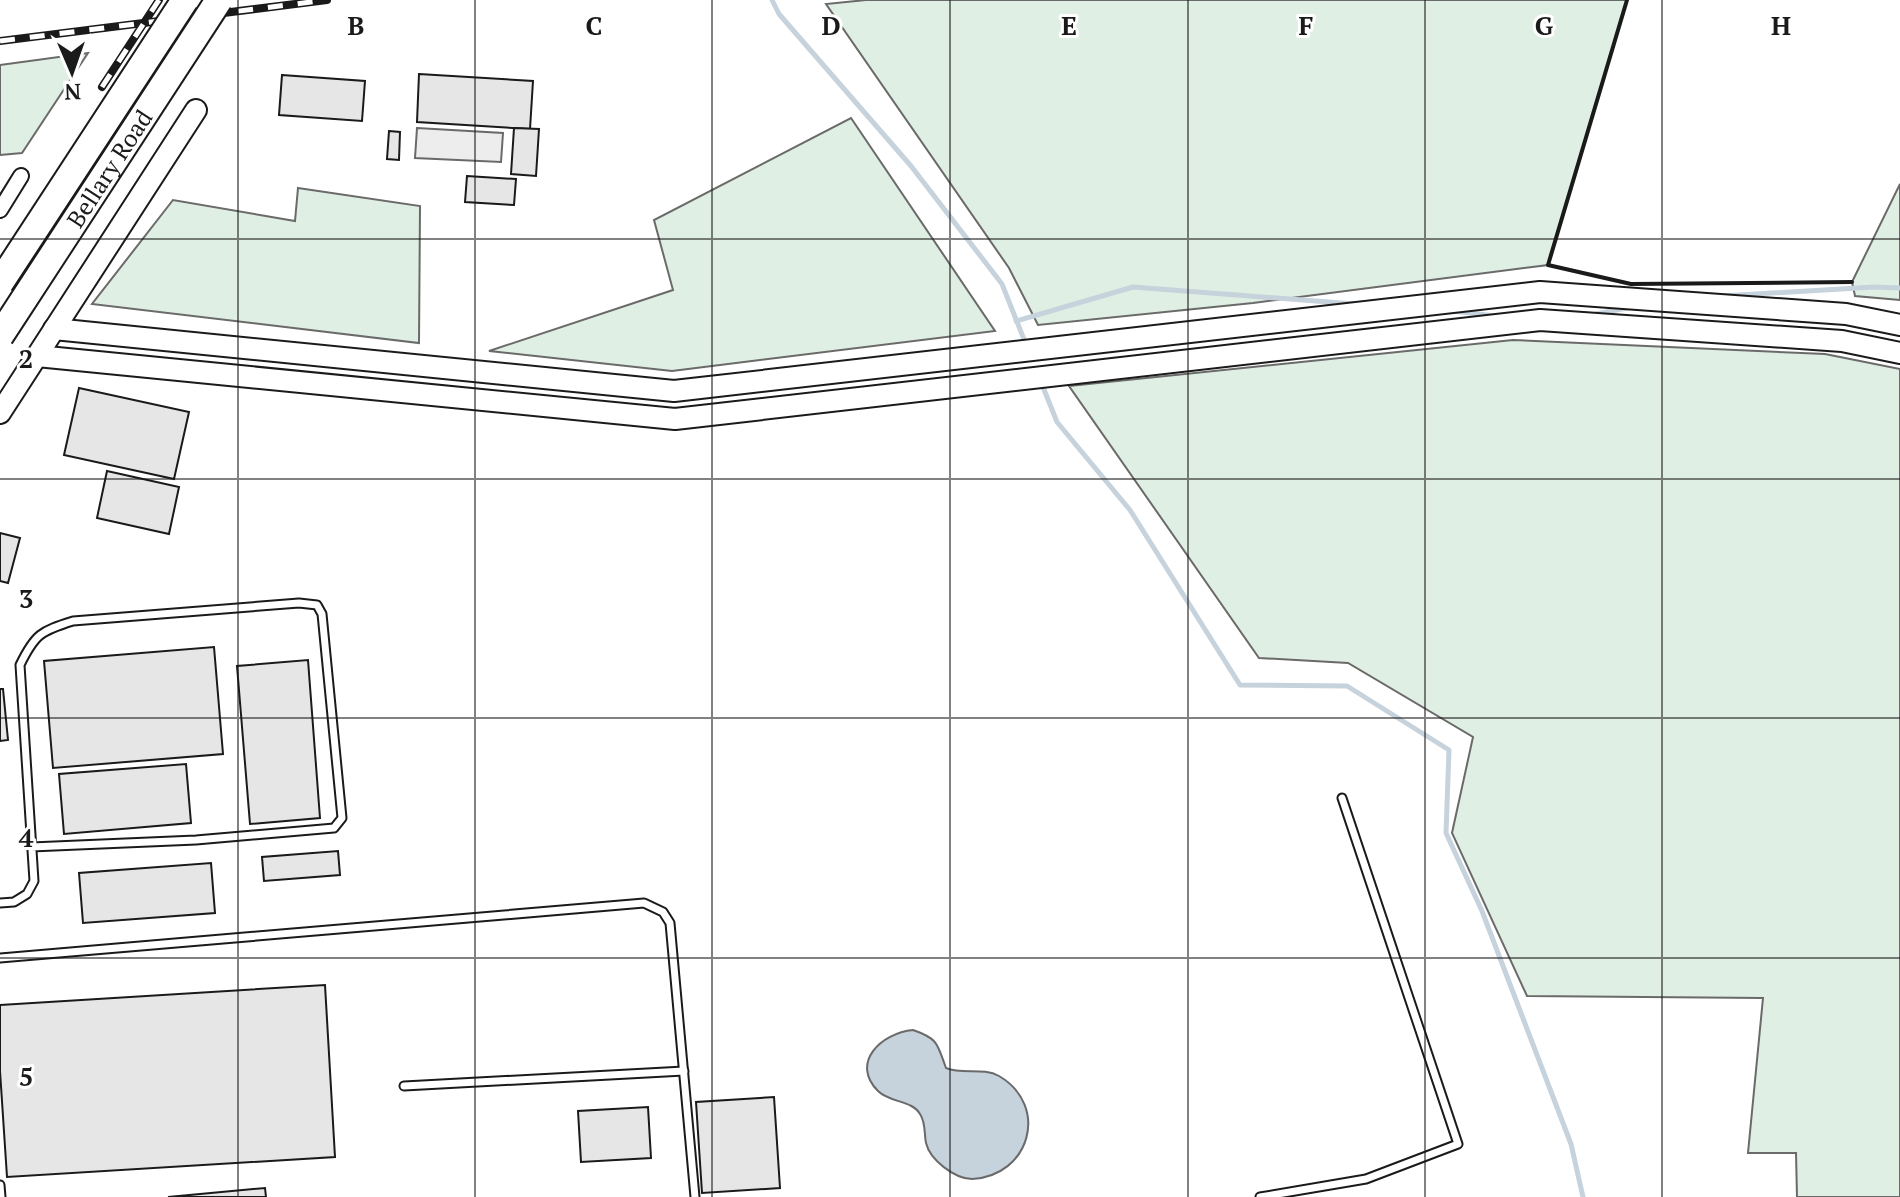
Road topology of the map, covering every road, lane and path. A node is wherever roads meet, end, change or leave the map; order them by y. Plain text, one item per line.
1 (185, 0) edge
2 (219, 0) edge
3 (196, 110) dead end
4 (21, 176) dead end
5 (0, 210) edge
6 (0, 283) edge
7 (1900, 325) edge
8 (54, 329) junction
9 (0, 336) edge
10 (1900, 353) edge
11 (37, 356) junction
12 (0, 413) edge
13 (1342, 798) dead end
14 (31, 847) junction
15 (0, 903) edge
16 (0, 958) edge
17 (684, 1071) junction
18 (404, 1086) dead end
19 (0, 1185) edge
20 (1, 1197) edge
21 (695, 1197) edge
22 (1260, 1197) edge

1 - 6 highway, Bellary Road, bridge
2 - 9 highway, Bellary Road, bridge
3 - 8 street
4 - 5 street
7 - 8 street
8 - 11 street
10 - 11 street
11 - 12 street
13 - 22 lane
14 - 14 lane
14 - 15 lane
16 - 17 lane
17 - 18 lane
17 - 21 lane
19 - 20 lane

